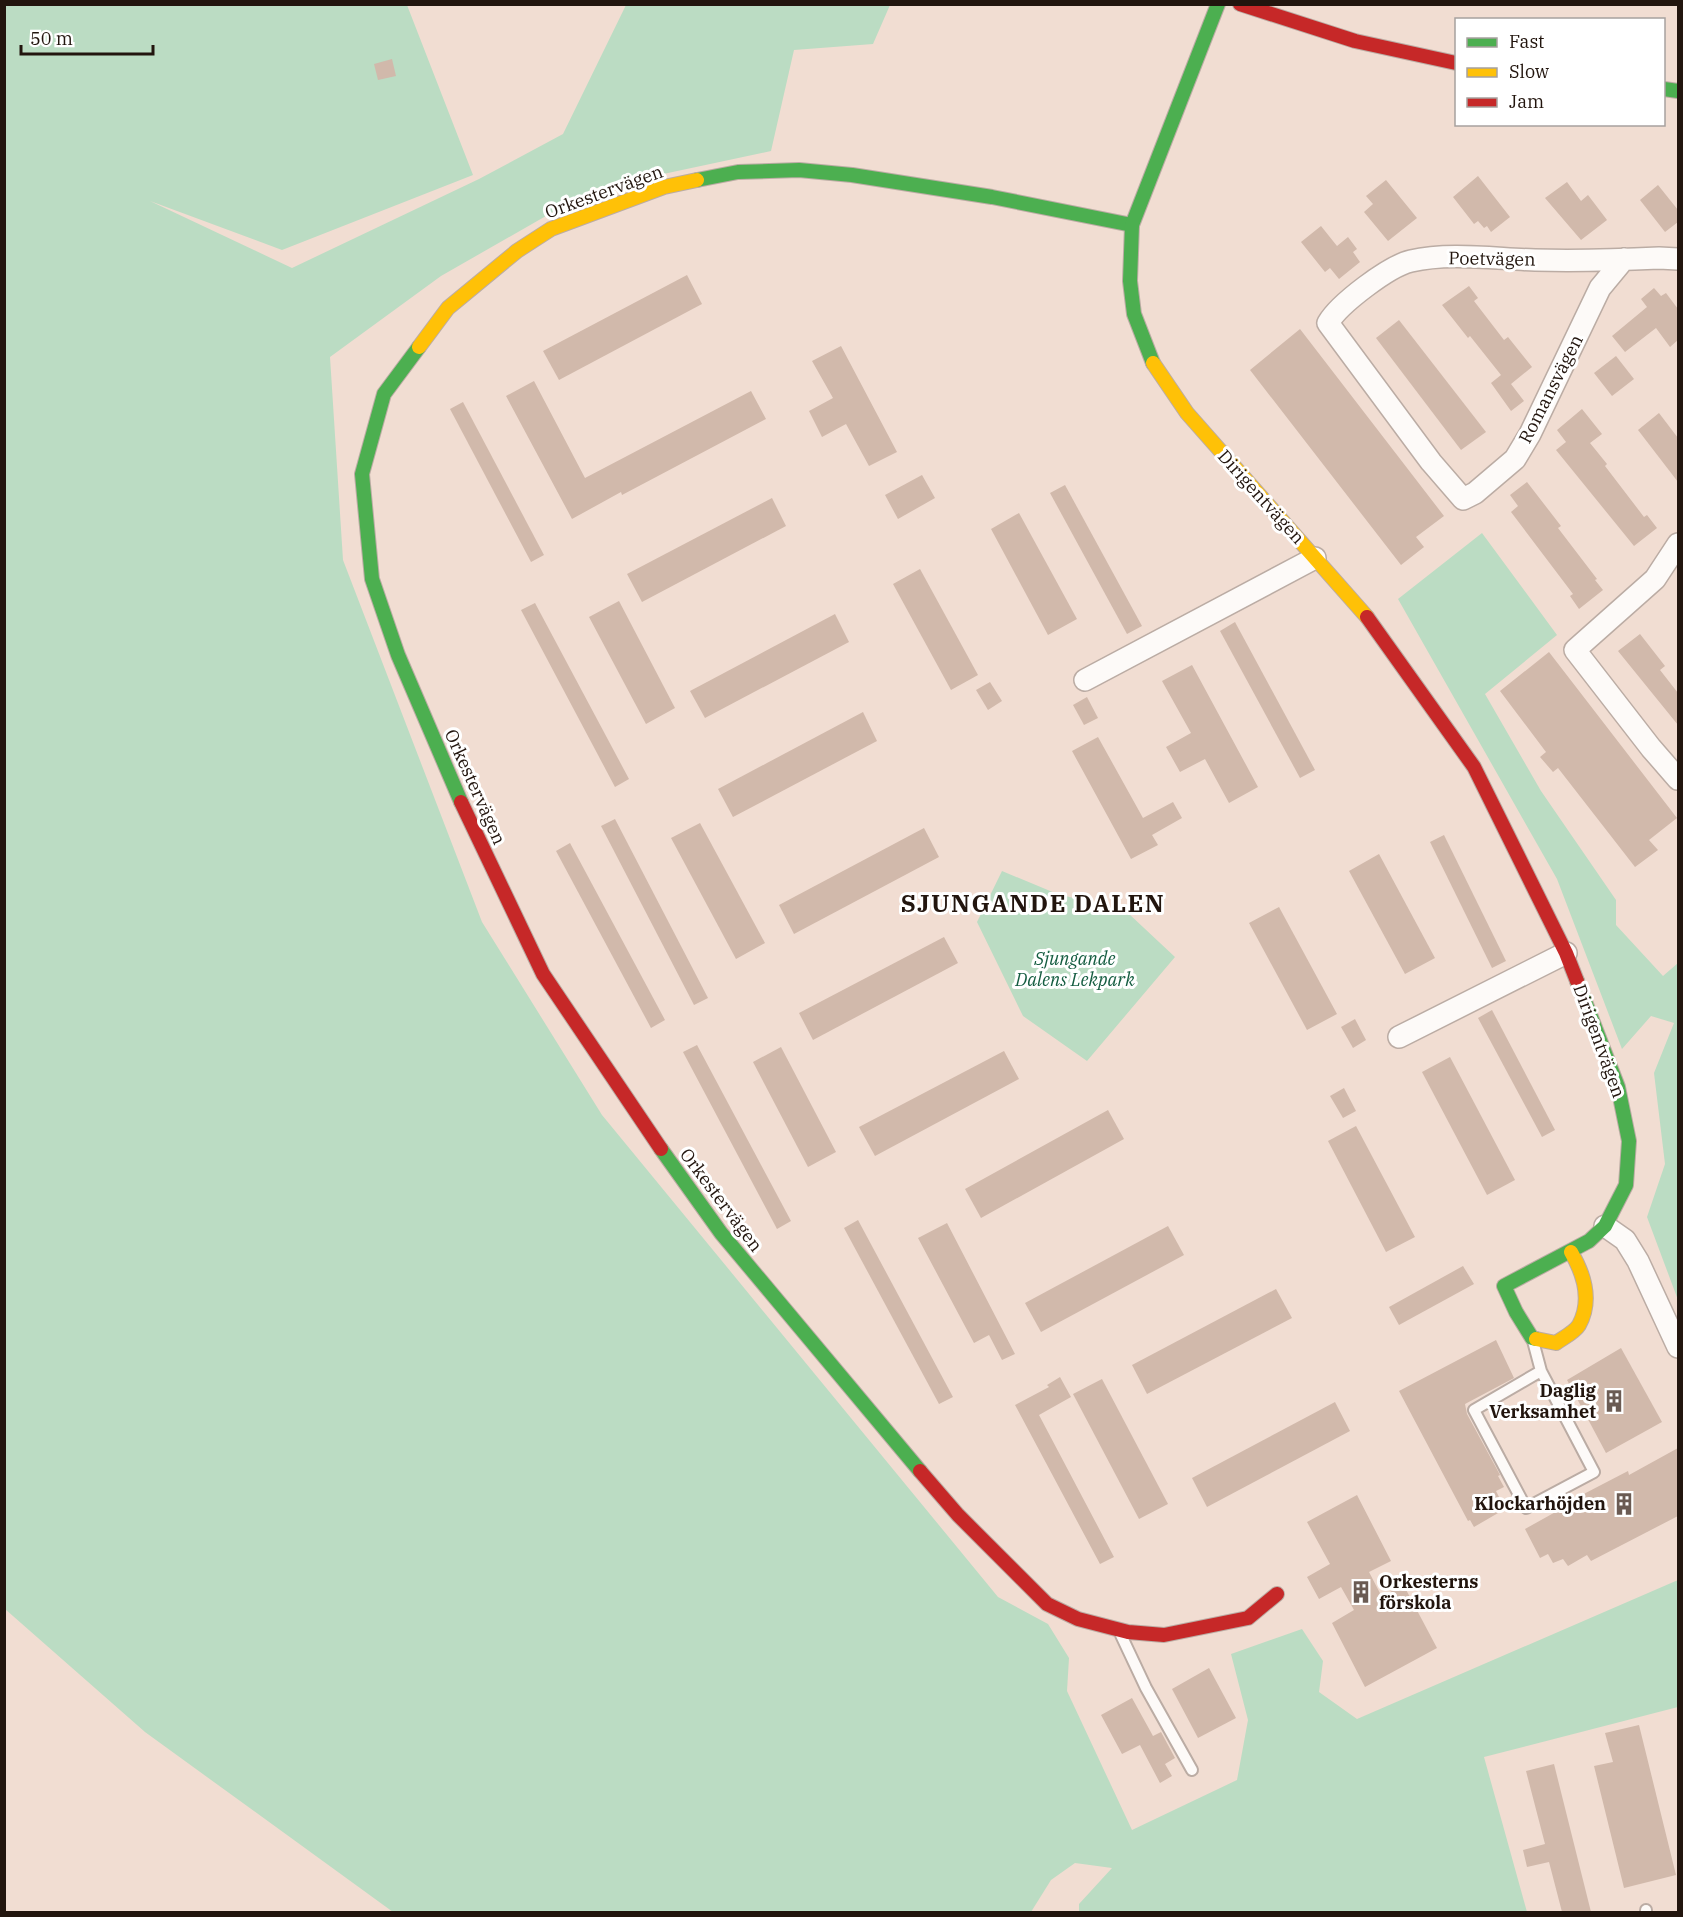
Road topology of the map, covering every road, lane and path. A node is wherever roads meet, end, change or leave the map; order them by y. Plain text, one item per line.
1 (1218, 4) edge
2 (1240, 4) edge
3 (1455, 63) edge
4 (1132, 225) junction
5 (1624, 259) junction
6 (1678, 260) edge
7 (1328, 323) joint
8 (1678, 544) edge
9 (1315, 558) junction
10 (1085, 680) dead end
11 (1678, 780) edge
12 (1566, 952) junction
13 (1399, 1037) dead end
14 (1605, 1226) junction
15 (1571, 1252) junction
16 (1532, 1338) junction
17 (1678, 1347) edge
18 (1541, 1371) junction
19 (1277, 1594) dead end
20 (1118, 1629) junction
21 (1192, 1770) dead end

1 - 4 street, Dirigentvägen
2 - 3 street
4 - 9 street, Dirigentvägen
4 - 20 street, Orkestervägen
5 - 6 street, Poetvägen
5 - 7 street, Poetvägen
5 - 7 street, Romansvägen
8 - 11 street
9 - 10 street
9 - 12 street, Dirigentvägen
12 - 13 street
12 - 14 street, Dirigentvägen
14 - 15 street, Dirigentvägen
14 - 17 street
15 - 16 street
15 - 16 street, Dirigentvägen
16 - 18 lane
18 - 18 lane
19 - 20 street, Orkestervägen
20 - 21 lane

